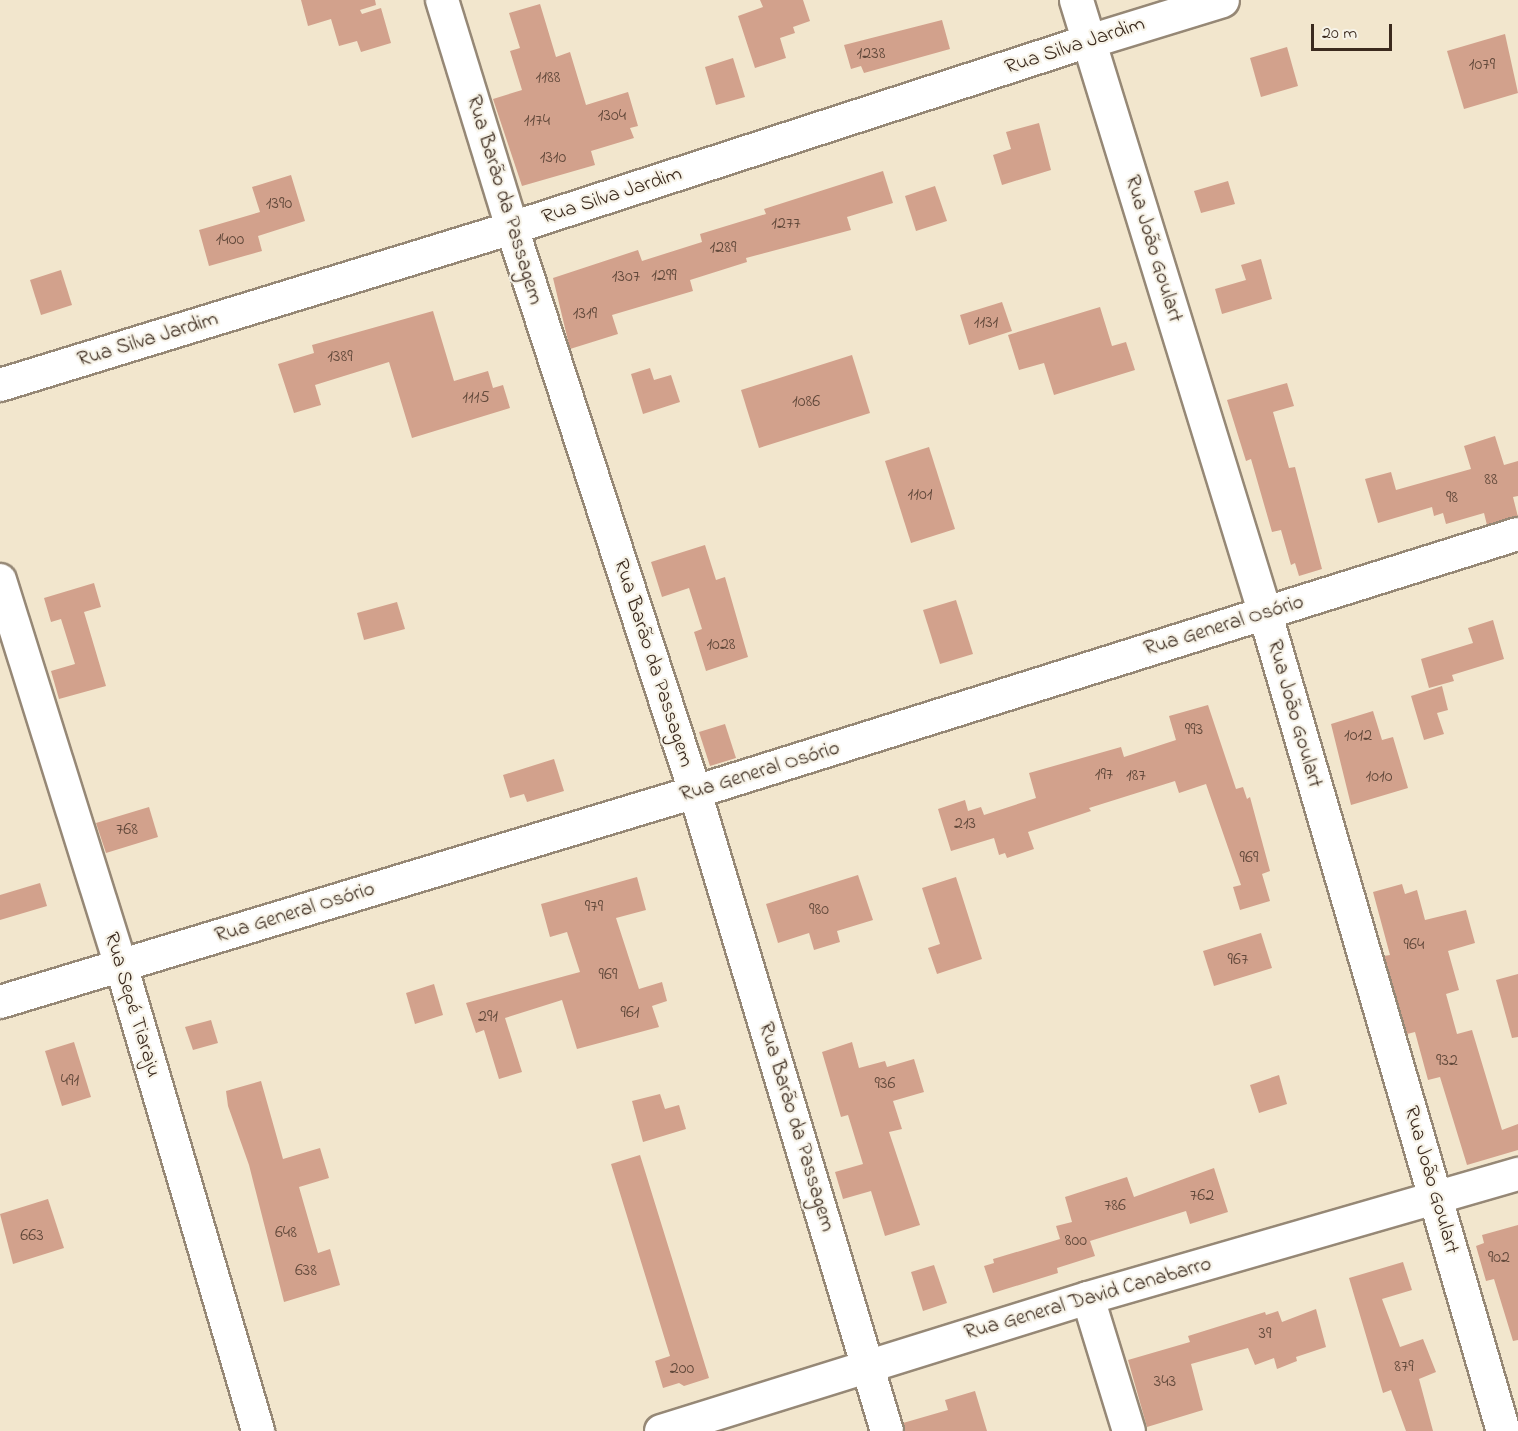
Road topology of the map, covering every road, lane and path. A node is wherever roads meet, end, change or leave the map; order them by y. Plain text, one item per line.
1 (442, 0) edge
2 (1076, 0) edge
3 (1222, 0) edge
4 (1089, 41) junction
5 (512, 228) junction
6 (0, 385) edge
7 (1518, 534) edge
8 (0, 580) edge
9 (1265, 614) junction
10 (695, 792) junction
11 (121, 965) junction
12 (0, 1002) edge
13 (1518, 1174) edge
14 (1437, 1198) junction
15 (1088, 1298) junction
16 (868, 1366) junction
17 (258, 1431) edge
18 (661, 1431) edge
19 (886, 1431) edge
20 (1129, 1431) edge
21 (1503, 1431) edge

1 - 5 street, Rua Barão da Passagem
2 - 4 street, Rua João Goulart
3 - 4 street, Rua Silva Jardim
4 - 5 street, Rua Silva Jardim
4 - 9 street, Rua João Goulart
5 - 6 street, Rua Silva Jardim
5 - 10 street, Rua Barão da Passagem
7 - 9 street, Rua General Osório
8 - 11 street, Rua Sepé Tiaraju
9 - 10 street, Rua General Osório
9 - 14 street, Rua João Goulart
10 - 11 street, Rua General Osório
10 - 16 street, Rua Barão da Passagem
11 - 12 street, Rua General Osório
11 - 17 street, Rua Sepé Tiaraju
13 - 14 street, Rua General David Canabarro
14 - 15 street, Rua General David Canabarro
14 - 21 street, Rua João Goulart
15 - 16 street, Rua General David Canabarro
15 - 20 street
16 - 18 street, Rua General David Canabarro
16 - 19 street, Rua Barão da Passagem

